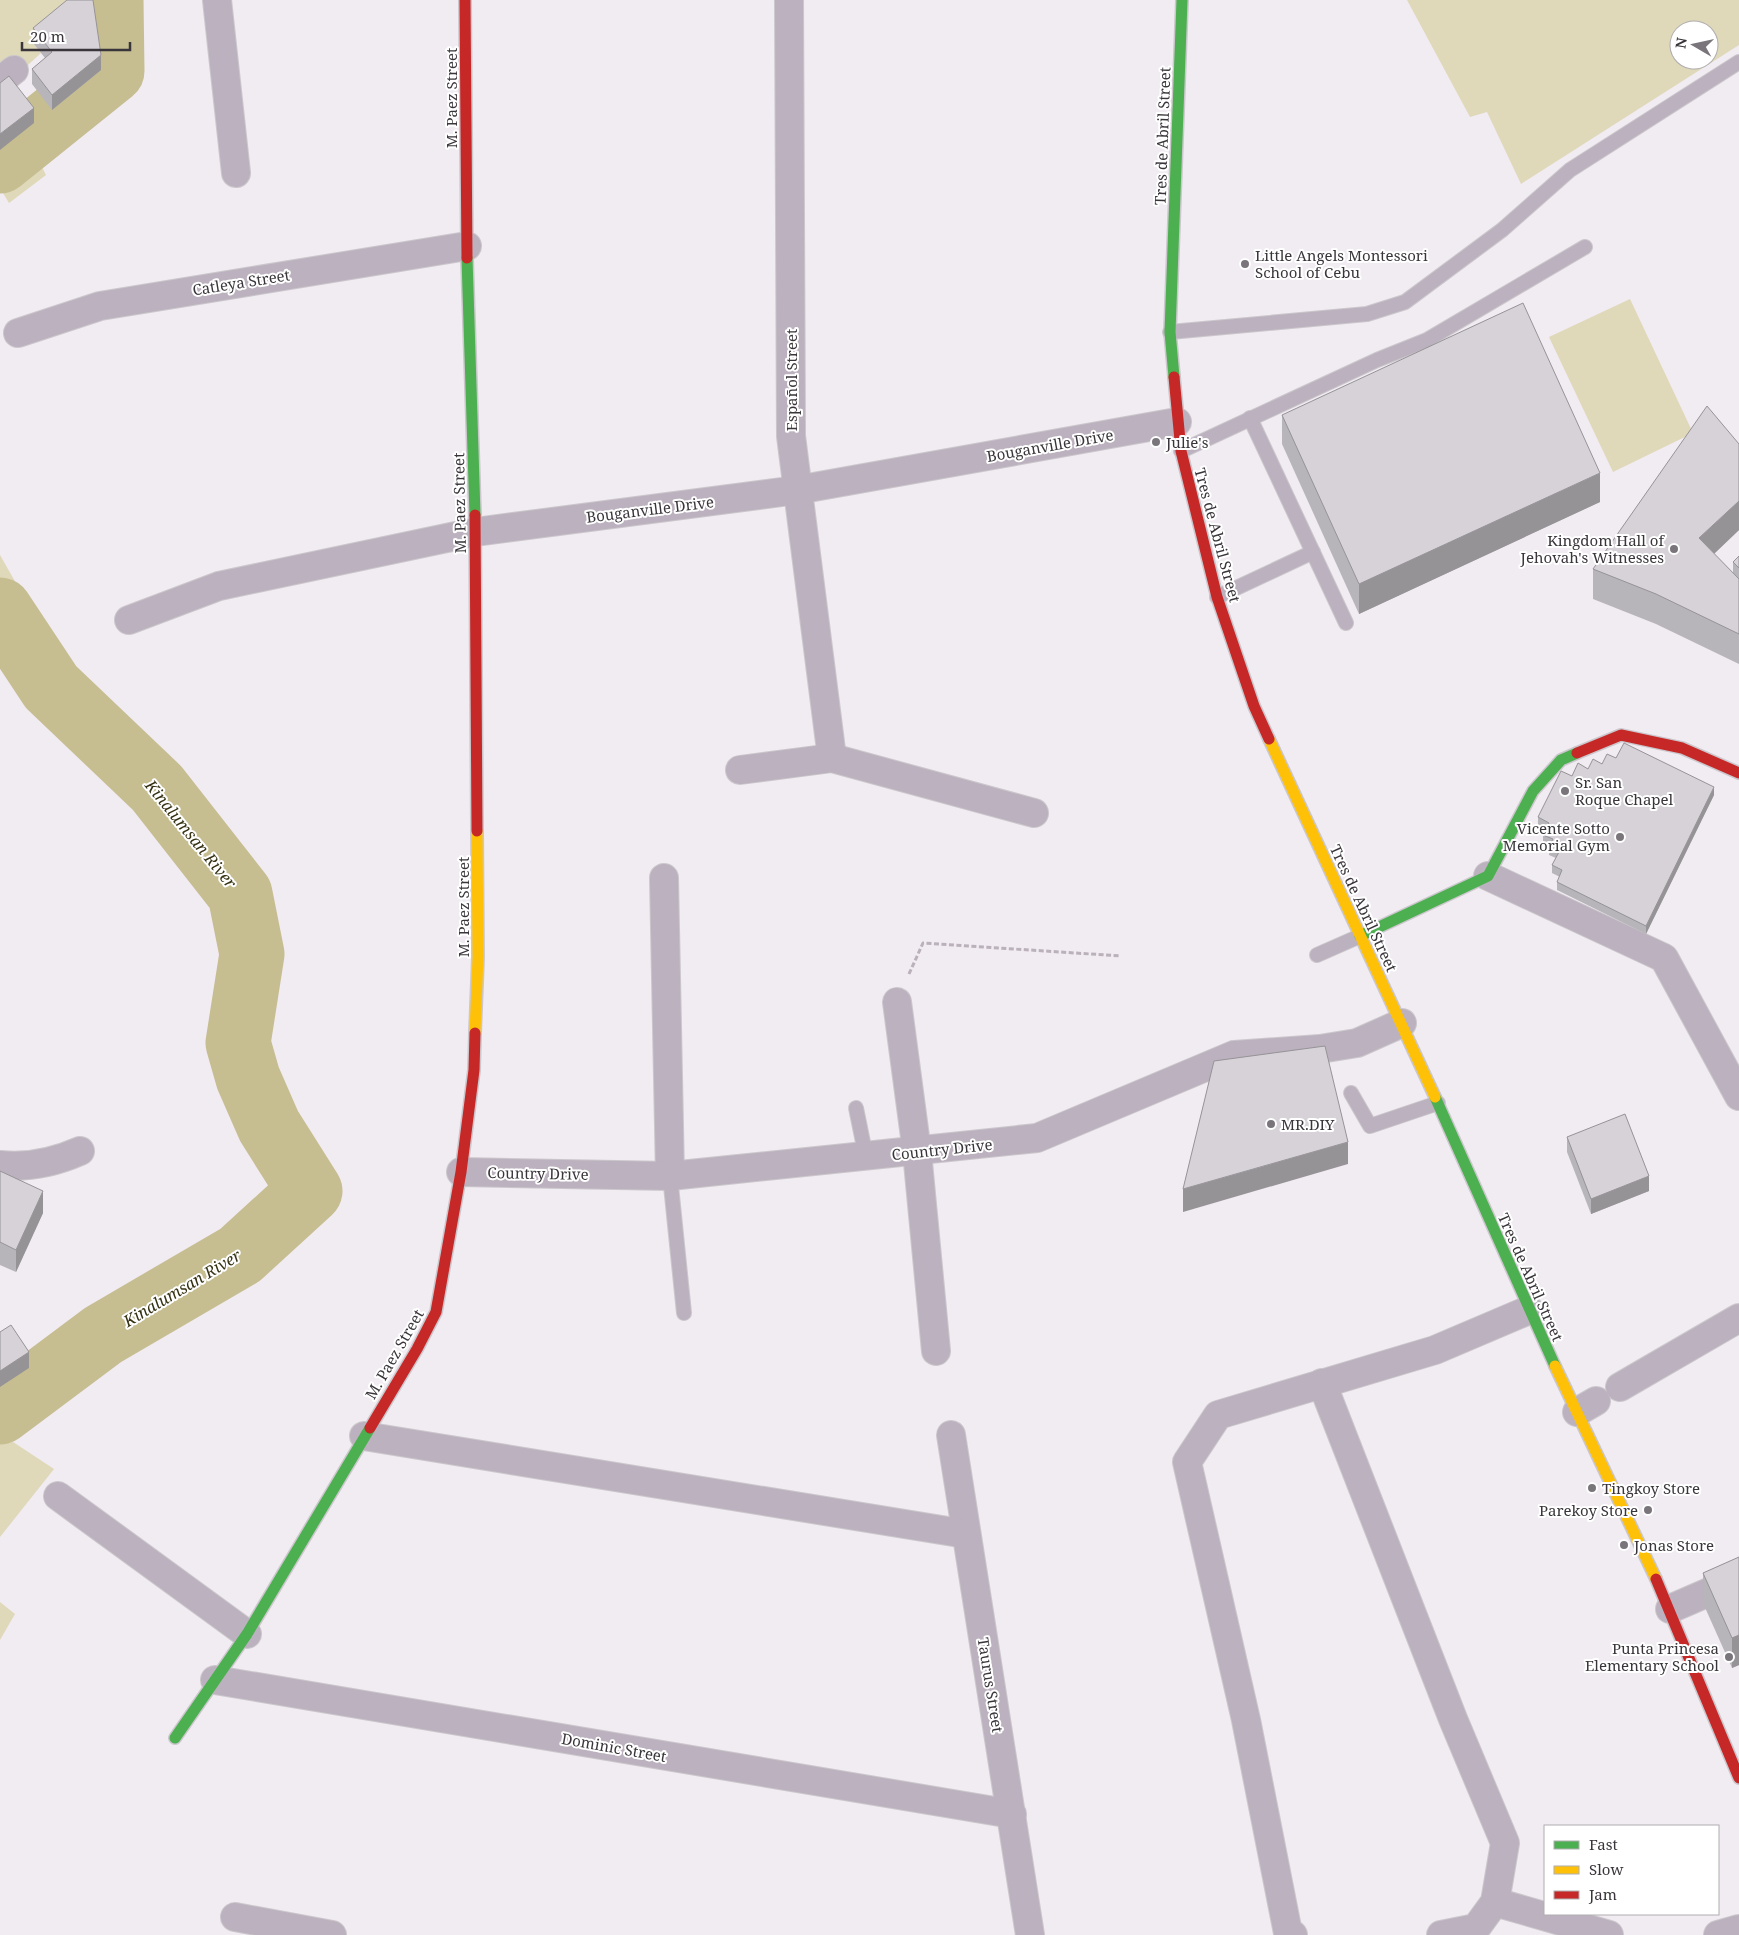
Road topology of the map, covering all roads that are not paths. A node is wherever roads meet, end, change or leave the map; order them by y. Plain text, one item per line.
1 (217, 0) edge
2 (465, 0) edge
3 (789, 0) edge
4 (1182, 0) edge
5 (1739, 62) edge
6 (236, 173) dead end
7 (467, 246) junction
8 (1585, 247) dead end
9 (1170, 332) junction
10 (18, 333) dead end
11 (1250, 418) junction
12 (1177, 422) junction
13 (1181, 451) junction
14 (797, 490) junction
15 (475, 532) junction
16 (1313, 552) junction
17 (1217, 597) junction
18 (129, 620) dead end
19 (1346, 623) dead end
20 (832, 758) junction
21 (740, 770) dead end
22 (1739, 773) edge
23 (1034, 813) dead end
24 (1488, 876) junction
25 (664, 878) dead end
26 (1360, 936) junction
27 (1318, 955) dead end
28 (896, 1002) road end
29 (1402, 1023) junction
30 (1351, 1094) dead end
31 (1739, 1096) edge
32 (1438, 1103) junction
33 (856, 1108) dead end
34 (80, 1151) dead end
35 (917, 1152) junction
36 (866, 1156) junction
37 (0, 1165) edge
38 (460, 1172) junction
39 (670, 1176) junction
40 (1529, 1310) junction
41 (684, 1313) dead end
42 (1739, 1318) edge
43 (936, 1351) dead end
44 (1322, 1383) junction
45 (1620, 1388) dead end
46 (951, 1435) dead end
47 (364, 1436) junction
48 (58, 1496) dead end
49 (966, 1534) junction
50 (1739, 1578) edge
51 (1670, 1609) junction
52 (247, 1634) junction
53 (215, 1680) junction
54 (175, 1738) dead end
55 (1739, 1778) edge
56 (1012, 1814) junction
57 (1495, 1902) junction
58 (235, 1917) dead end
59 (1739, 1930) edge
60 (332, 1935) edge
61 (1030, 1935) edge
62 (1293, 1935) edge
63 (1441, 1935) edge
64 (1609, 1935) edge
65 (1718, 1935) edge

1 - 6 street
2 - 7 street, M. Paez Street
3 - 14 street, Español Street
4 - 9 street, Tres de Abril Street
5 - 9 lane
7 - 10 street, Catleya Street
7 - 15 street, M. Paez Street
8 - 11 lane
9 - 12 street, Tres de Abril Street
11 - 13 lane
11 - 16 lane
12 - 13 street, Tres de Abril Street
12 - 14 street, Bouganville Drive
13 - 17 street, Tres de Abril Street
14 - 15 street, Bouganville Drive
14 - 20 street, Español Street
15 - 18 street, Bouganville Drive
15 - 38 street, M. Paez Street
16 - 17 lane
16 - 19 lane
17 - 26 street, Tres de Abril Street
20 - 21 street
20 - 23 street
22 - 24 street
24 - 26 street
24 - 31 street
25 - 39 street
26 - 27 lane
26 - 29 street, Tres de Abril Street
28 - 35 street
29 - 32 street, Tres de Abril Street
29 - 35 street, Country Drive
30 - 32 lane
32 - 40 street, Tres de Abril Street
33 - 36 lane
34 - 37 street
35 - 36 street, Country Drive
35 - 43 street
36 - 39 street, Country Drive
38 - 39 street, Country Drive
38 - 47 street, M. Paez Street
39 - 41 lane
40 - 44 street
40 - 51 street, Tres de Abril Street
42 - 45 street
44 - 57 street
44 - 62 street
46 - 49 street, Taurus Street
47 - 49 street
47 - 52 street, M. Paez Street
48 - 52 street
49 - 56 street, Taurus Street
50 - 51 street
51 - 55 street, Tres de Abril Street
52 - 53 street, M. Paez Street
53 - 54 street, M. Paez Street
53 - 56 street, Dominic Street
56 - 61 street, Taurus Street
57 - 63 street
57 - 64 street
58 - 60 street
59 - 65 street

